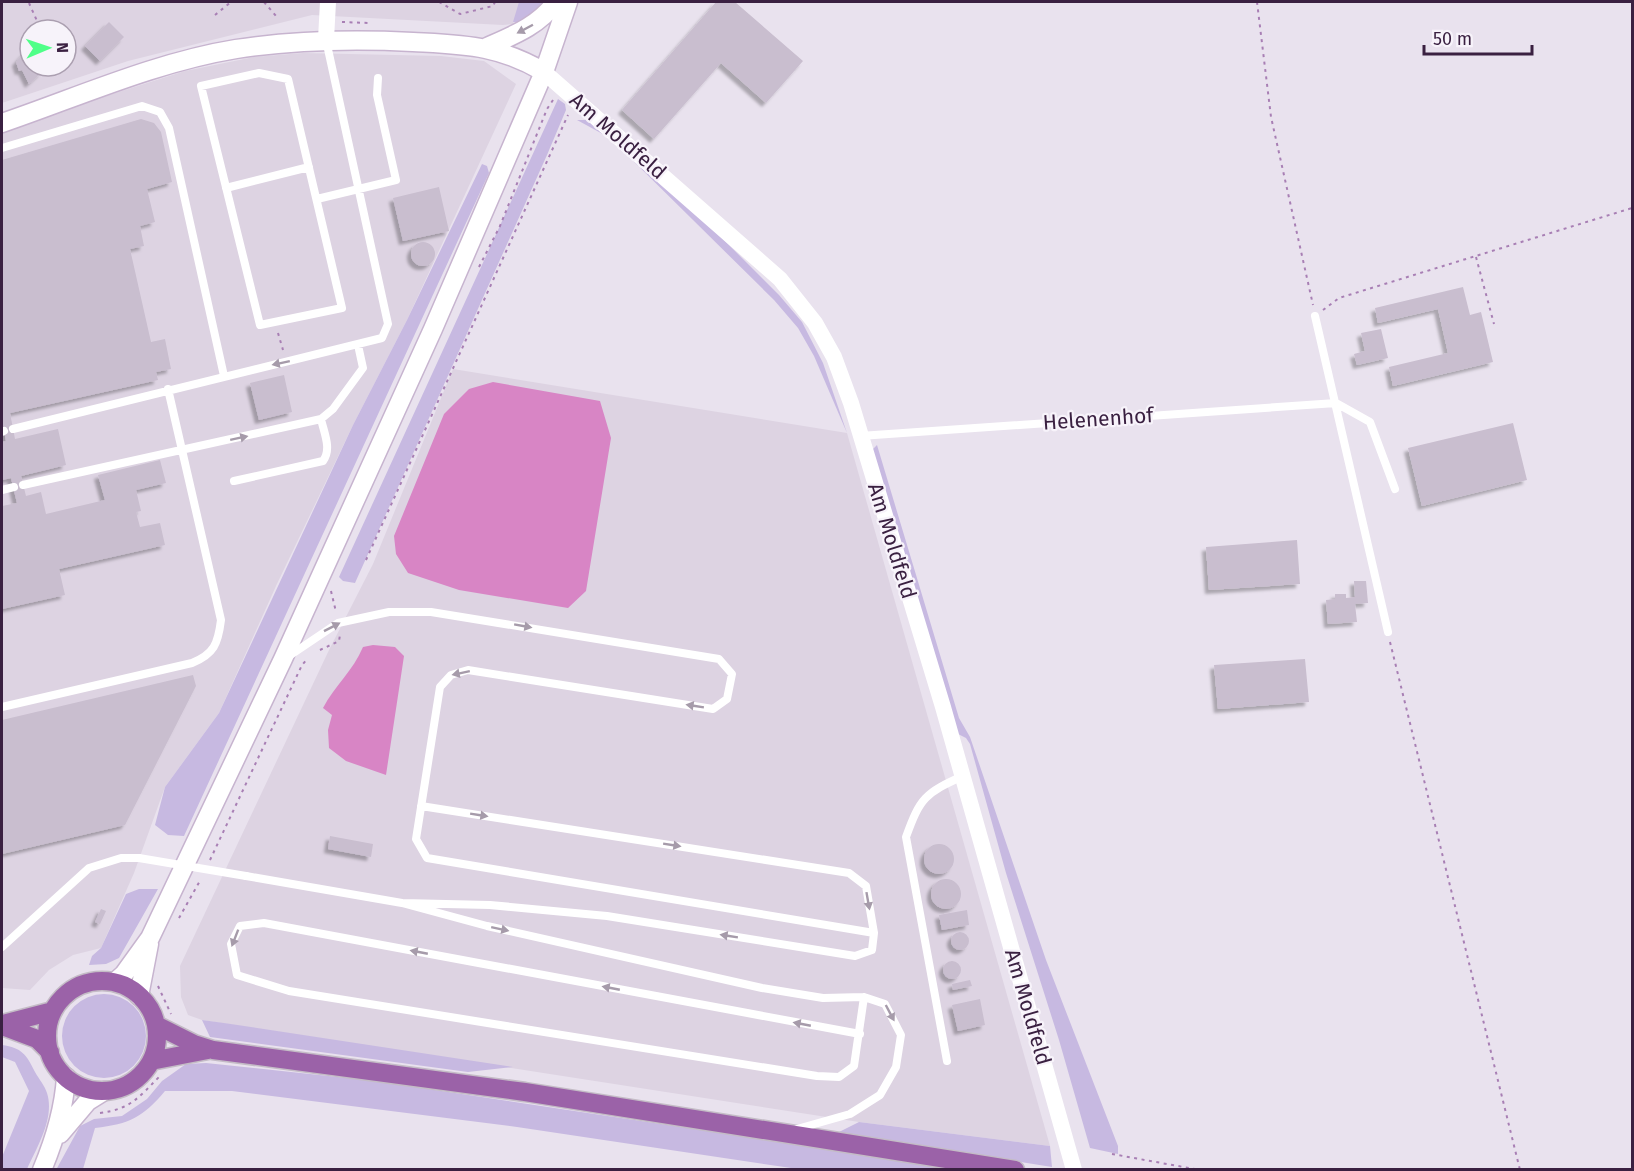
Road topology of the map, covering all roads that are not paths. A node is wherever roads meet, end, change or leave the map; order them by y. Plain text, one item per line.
1 (328, 2) edge
2 (556, 2) edge
3 (568, 2) edge
4 (326, 39) junction
5 (487, 47) junction
6 (544, 72) junction
7 (378, 78) dead end
8 (2, 123) edge
9 (2, 148) edge
10 (309, 167) junction
11 (226, 188) junction
12 (358, 189) junction
13 (317, 200) junction
14 (1316, 316) road end
15 (358, 345) junction
16 (224, 376) junction
17 (168, 389) junction
18 (1336, 402) junction
19 (321, 419) junction
20 (6, 430) edge
21 (860, 436) junction
22 (182, 450) junction
23 (234, 481) dead end
24 (23, 485) dead end
25 (14, 487) dead end
26 (1395, 489) dead end
27 (2, 490) edge
28 (1388, 632) road end
29 (283, 660) junction
30 (2, 707) edge
31 (963, 776) junction
32 (421, 806) junction
33 (402, 903) junction
34 (874, 933) junction
35 (150, 938) junction
36 (2, 947) edge
37 (115, 982) junction
38 (139, 996) junction
39 (864, 996) junction
40 (53, 1011) junction
41 (2, 1025) edge
42 (156, 1025) junction
43 (860, 1034) junction
44 (213, 1050) junction
45 (50, 1052) junction
46 (151, 1060) junction
47 (947, 1060) dead end
48 (66, 1077) junction
49 (104, 1091) junction
50 (776, 1131) junction
51 (55, 1140) junction
52 (42, 1170) edge
53 (1015, 1170) edge
54 (1074, 1170) edge

1 - 4 street
2 -> 5 main road
3 - 6 main road
4 - 5 main road
4 - 8 main road
4 - 12 lane
5 - 6 main road
6 - 21 street, Am Moldfeld
6 - 29 main road
7 - 12 lane
9 - 16 lane
10 - 11 lane
10 - 11 lane
10 - 13 lane
11 - 13 lane
12 - 13 lane
12 - 15 lane
14 - 18 lane
15 -> 16 lane
15 - 19 lane
16 - 17 lane
17 - 20 lane
17 - 22 lane
18 - 21 lane, Helenenhof
18 - 26 lane
18 - 28 lane
22 -> 19 lane
19 - 23 lane
21 - 31 street, Am Moldfeld
22 - 24 lane
22 - 30 lane
25 - 27 lane
29 -> 32 lane
29 - 35 main road
31 - 47 lane
31 - 54 street, Am Moldfeld
32 -> 34 lane
32 - 34 lane
34 -> 33 lane
33 - 36 lane, bridge
33 -> 39 lane
35 - 37 main road
35 - 38 main road
37 - 38 main road
37 - 40 main road
38 - 42 main road
39 - 43 lane
39 -> 50 lane
40 - 41 main road
40 - 45 main road
41 - 45 main road
42 - 44 main road
42 - 46 main road
43 -> 43 lane
44 - 46 main road
44 - 50 main road
45 - 48 main road
46 - 49 main road
48 - 49 main road
48 - 51 main road
49 - 51 main road
50 - 53 main road
51 - 52 main road

